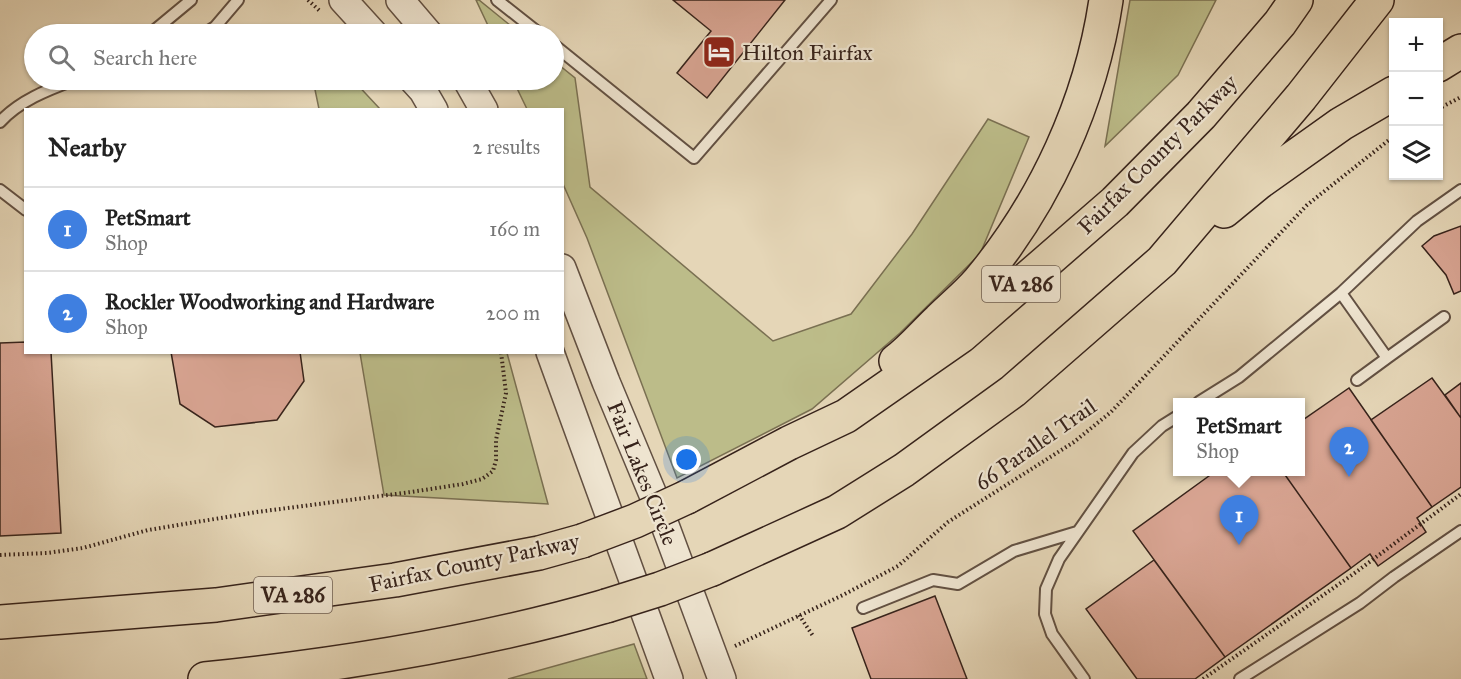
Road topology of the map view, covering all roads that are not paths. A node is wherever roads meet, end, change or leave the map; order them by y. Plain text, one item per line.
1 (191, 0) edge
2 (238, 0) edge
3 (343, 0) edge
4 (400, 0) edge
5 (497, 0) edge
6 (831, 0) edge
7 (1106, 0) edge
8 (1296, 0) edge
9 (1377, 0) edge
10 (162, 24) edge
11 (218, 24) edge
12 (365, 24) edge
13 (420, 24) edge
14 (527, 24) edge
15 (1461, 51) edge
16 (564, 53) edge
17 (1443, 62) edge
18 (49, 90) edge
19 (422, 90) edge
20 (473, 90) edge
21 (1389, 96) edge
22 (433, 108) edge
23 (483, 108) edge
24 (0, 122) edge
25 (0, 190) edge
26 (1461, 190) edge
27 (24, 208) edge
28 (1162, 261) junction
29 (564, 273) edge
30 (1341, 293) junction
31 (1444, 317) dead end
32 (551, 354) edge
33 (1388, 358) junction
34 (1357, 380) dead end
35 (1205, 398) edge
36 (1173, 419) edge
37 (789, 442) junction
38 (1461, 531) edge
39 (1077, 532) junction
40 (863, 608) dead end
41 (0, 622) edge
42 (205, 679) edge
43 (669, 679) edge
44 (722, 679) edge
45 (1084, 679) edge
46 (1240, 679) edge

1 - 10 lane
2 - 11 lane
3 - 12 street
4 - 13 street
5 - 14 lane
6 - 16 lane
7 - 37 highway
8 - 37 highway, Fairfax County Parkway / VA 286
9 - 28 highway
15 - 17 highway
18 - 24 lane
19 - 22 street
20 - 23 street
21 - 28 highway
25 - 27 lane
26 - 30 lane
28 - 42 highway, bridge
29 - 44 street, Fair Lakes Circle
30 - 33 lane
30 - 35 lane
31 - 33 lane
32 - 43 street, Fair Lakes Circle
33 - 34 lane
36 - 39 lane
37 - 41 highway, Fairfax County Parkway / VA 286, bridge
38 - 46 lane
39 - 40 lane
39 - 45 lane

